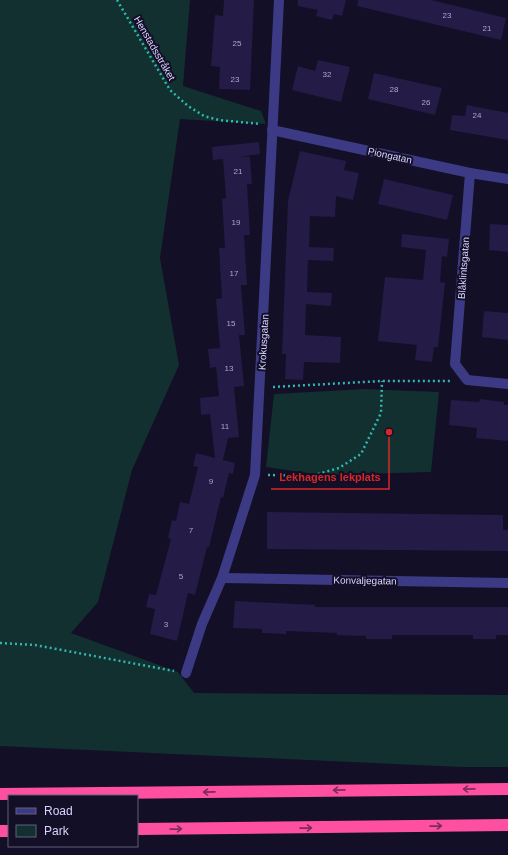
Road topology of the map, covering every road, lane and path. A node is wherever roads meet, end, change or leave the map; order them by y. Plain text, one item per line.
1 (117, 0) edge
2 (279, 0) edge
3 (272, 130) junction
4 (470, 173) junction
5 (508, 179) edge
6 (466, 380) junction
7 (382, 381) junction
8 (508, 384) edge
9 (260, 388) junction
10 (255, 475) junction
11 (222, 578) junction
12 (508, 583) edge
13 (0, 643) edge
14 (186, 673) joint
15 (508, 789) edge
16 (0, 794) edge
17 (508, 825) edge
18 (138, 829) edge

1 - 3 path, Henstadsstråket
2 - 3 street, Krokusgatan
3 - 4 street, Piongatan
3 - 9 street, Krokusgatan
4 - 5 street, Piongatan
4 - 6 street, Blåklintsgatan
6 - 7 path
6 - 8 street
7 - 9 path
7 - 10 path
9 - 10 street, Krokusgatan
10 - 11 street, Krokusgatan
11 - 12 street, Konvaljegatan
11 - 14 street, Krokusgatan
13 - 14 path
15 -> 16 highway
18 -> 17 highway

